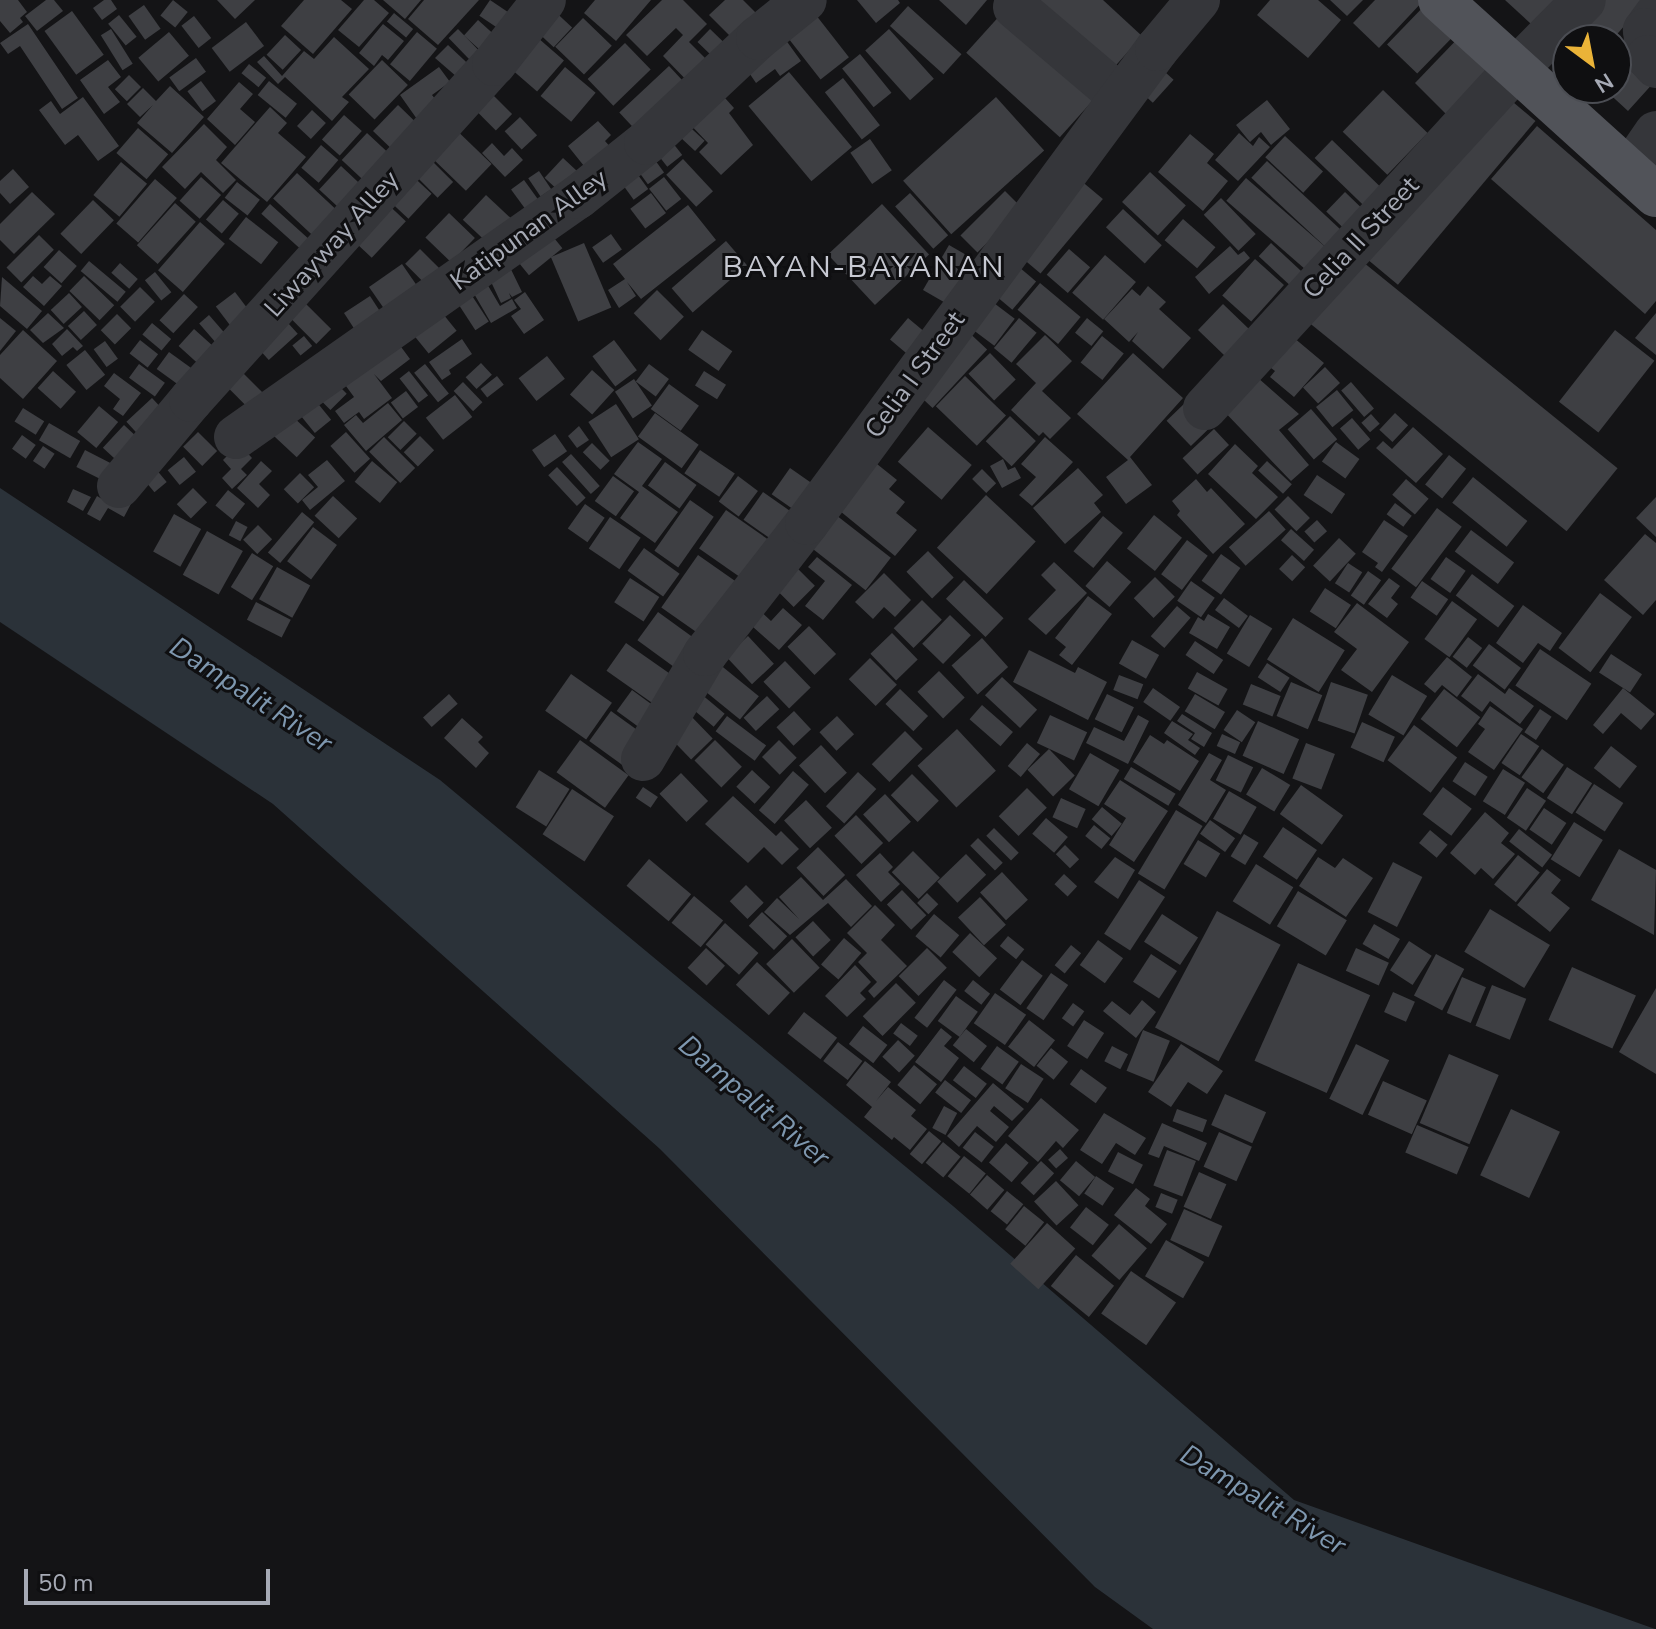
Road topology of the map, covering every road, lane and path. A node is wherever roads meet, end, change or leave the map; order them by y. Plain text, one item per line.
1 (544, 0) edge
2 (805, 0) edge
3 (1198, 0) edge
4 (1584, 0) edge
5 (1015, 7) dead end
6 (1463, 7) edge
7 (1656, 15) edge
8 (1656, 66) edge
9 (1517, 68) junction
10 (1121, 97) junction
11 (1656, 133) edge
12 (1643, 183) edge
13 (1205, 408) dead end
14 (236, 437) dead end
15 (119, 486) dead end
16 (643, 759) dead end

1 - 15 street, Liwayway Alley
2 - 14 street, Katipunan Alley
3 - 10 street, Celia I Street
4 - 9 street, Celia II Street
5 - 10 street
6 - 9 main road
7 - 8 street
9 - 12 main road
9 - 13 street, Celia II Street
10 - 16 street, Celia I Street
11 - 12 street

